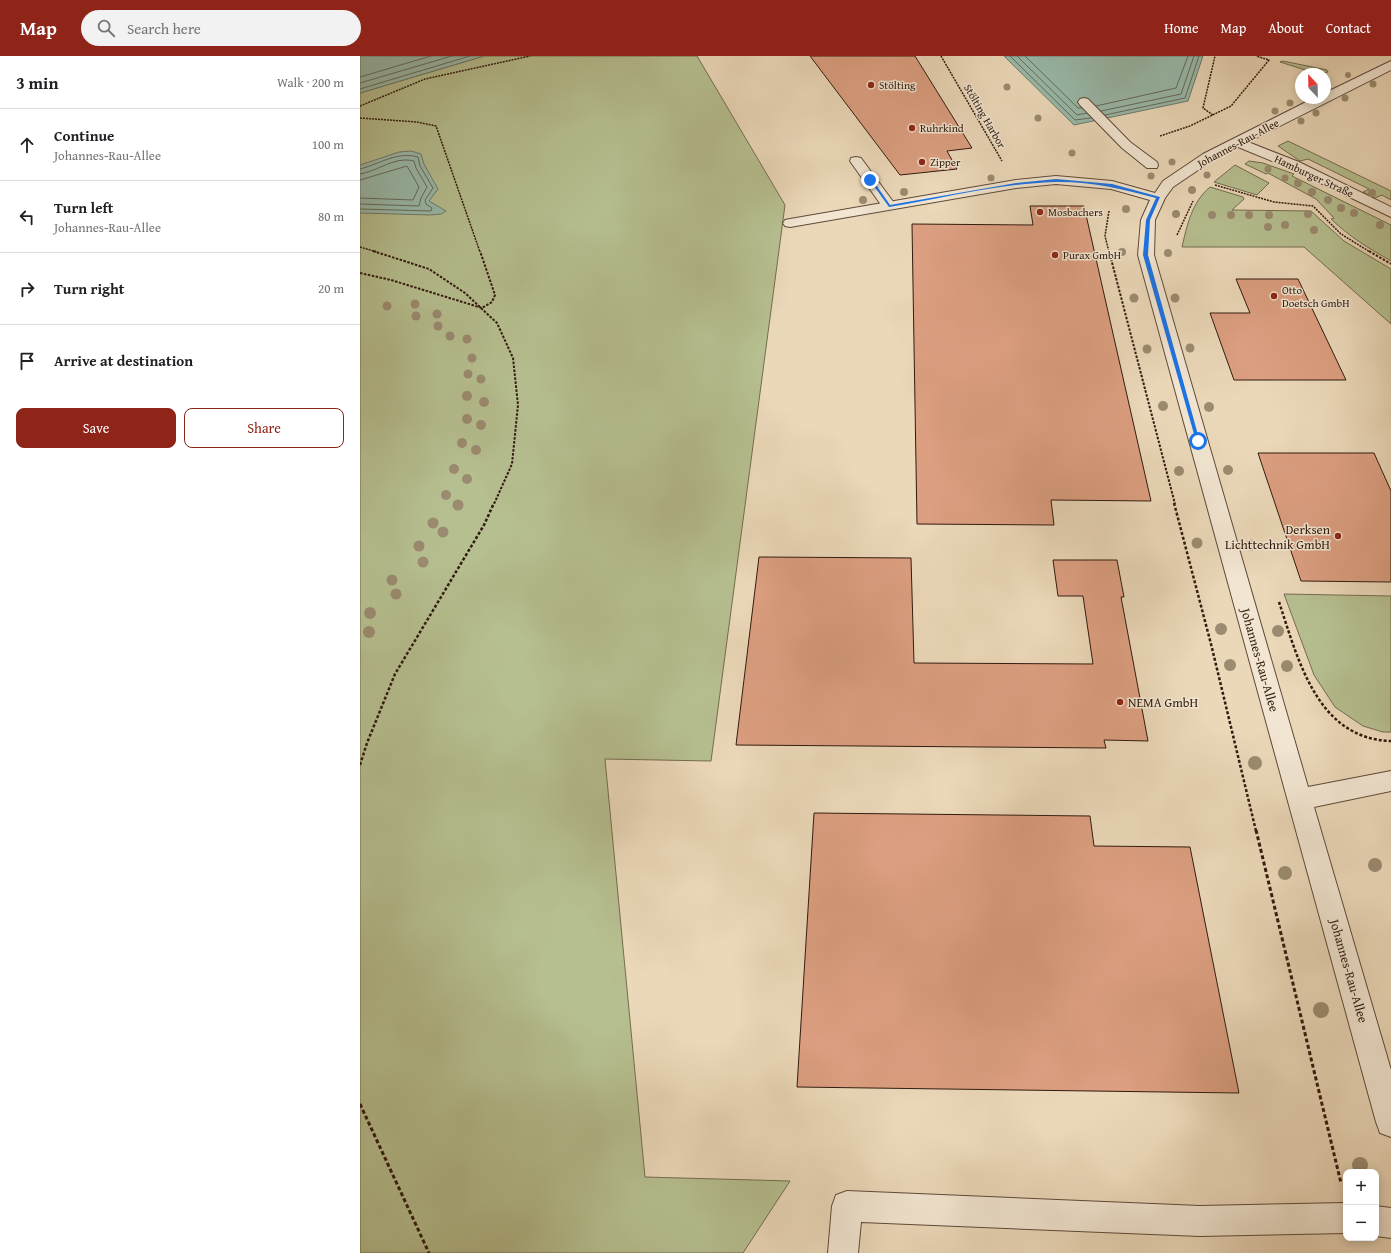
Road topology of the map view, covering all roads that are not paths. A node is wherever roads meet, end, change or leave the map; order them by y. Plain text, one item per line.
1 (1391, 65) edge
2 (1331, 95) edge
3 (1084, 102) dead end
4 (1313, 104) edge
5 (1237, 142) junction
6 (856, 161) dead end
7 (1152, 165) dead end
8 (1158, 198) junction
9 (889, 206) junction
10 (1391, 213) edge
11 (790, 223) dead end
12 (1391, 781) edge
13 (1300, 799) junction
14 (1391, 1122) edge
15 (1343, 1218) edge
16 (1379, 1221) edge
17 (1391, 1223) edge
18 (843, 1253) edge

1 - 2 street, Johannes-Rau-Allee
3 - 7 lane
4 - 5 street, Johannes-Rau-Allee
5 - 8 street, Johannes-Rau-Allee
5 - 10 street, Hamburger Straße
6 - 9 lane
8 - 9 street
8 - 13 street, Johannes-Rau-Allee
9 - 11 street
12 - 13 street
13 - 14 street, Johannes-Rau-Allee
15 - 18 lane
16 - 17 lane

